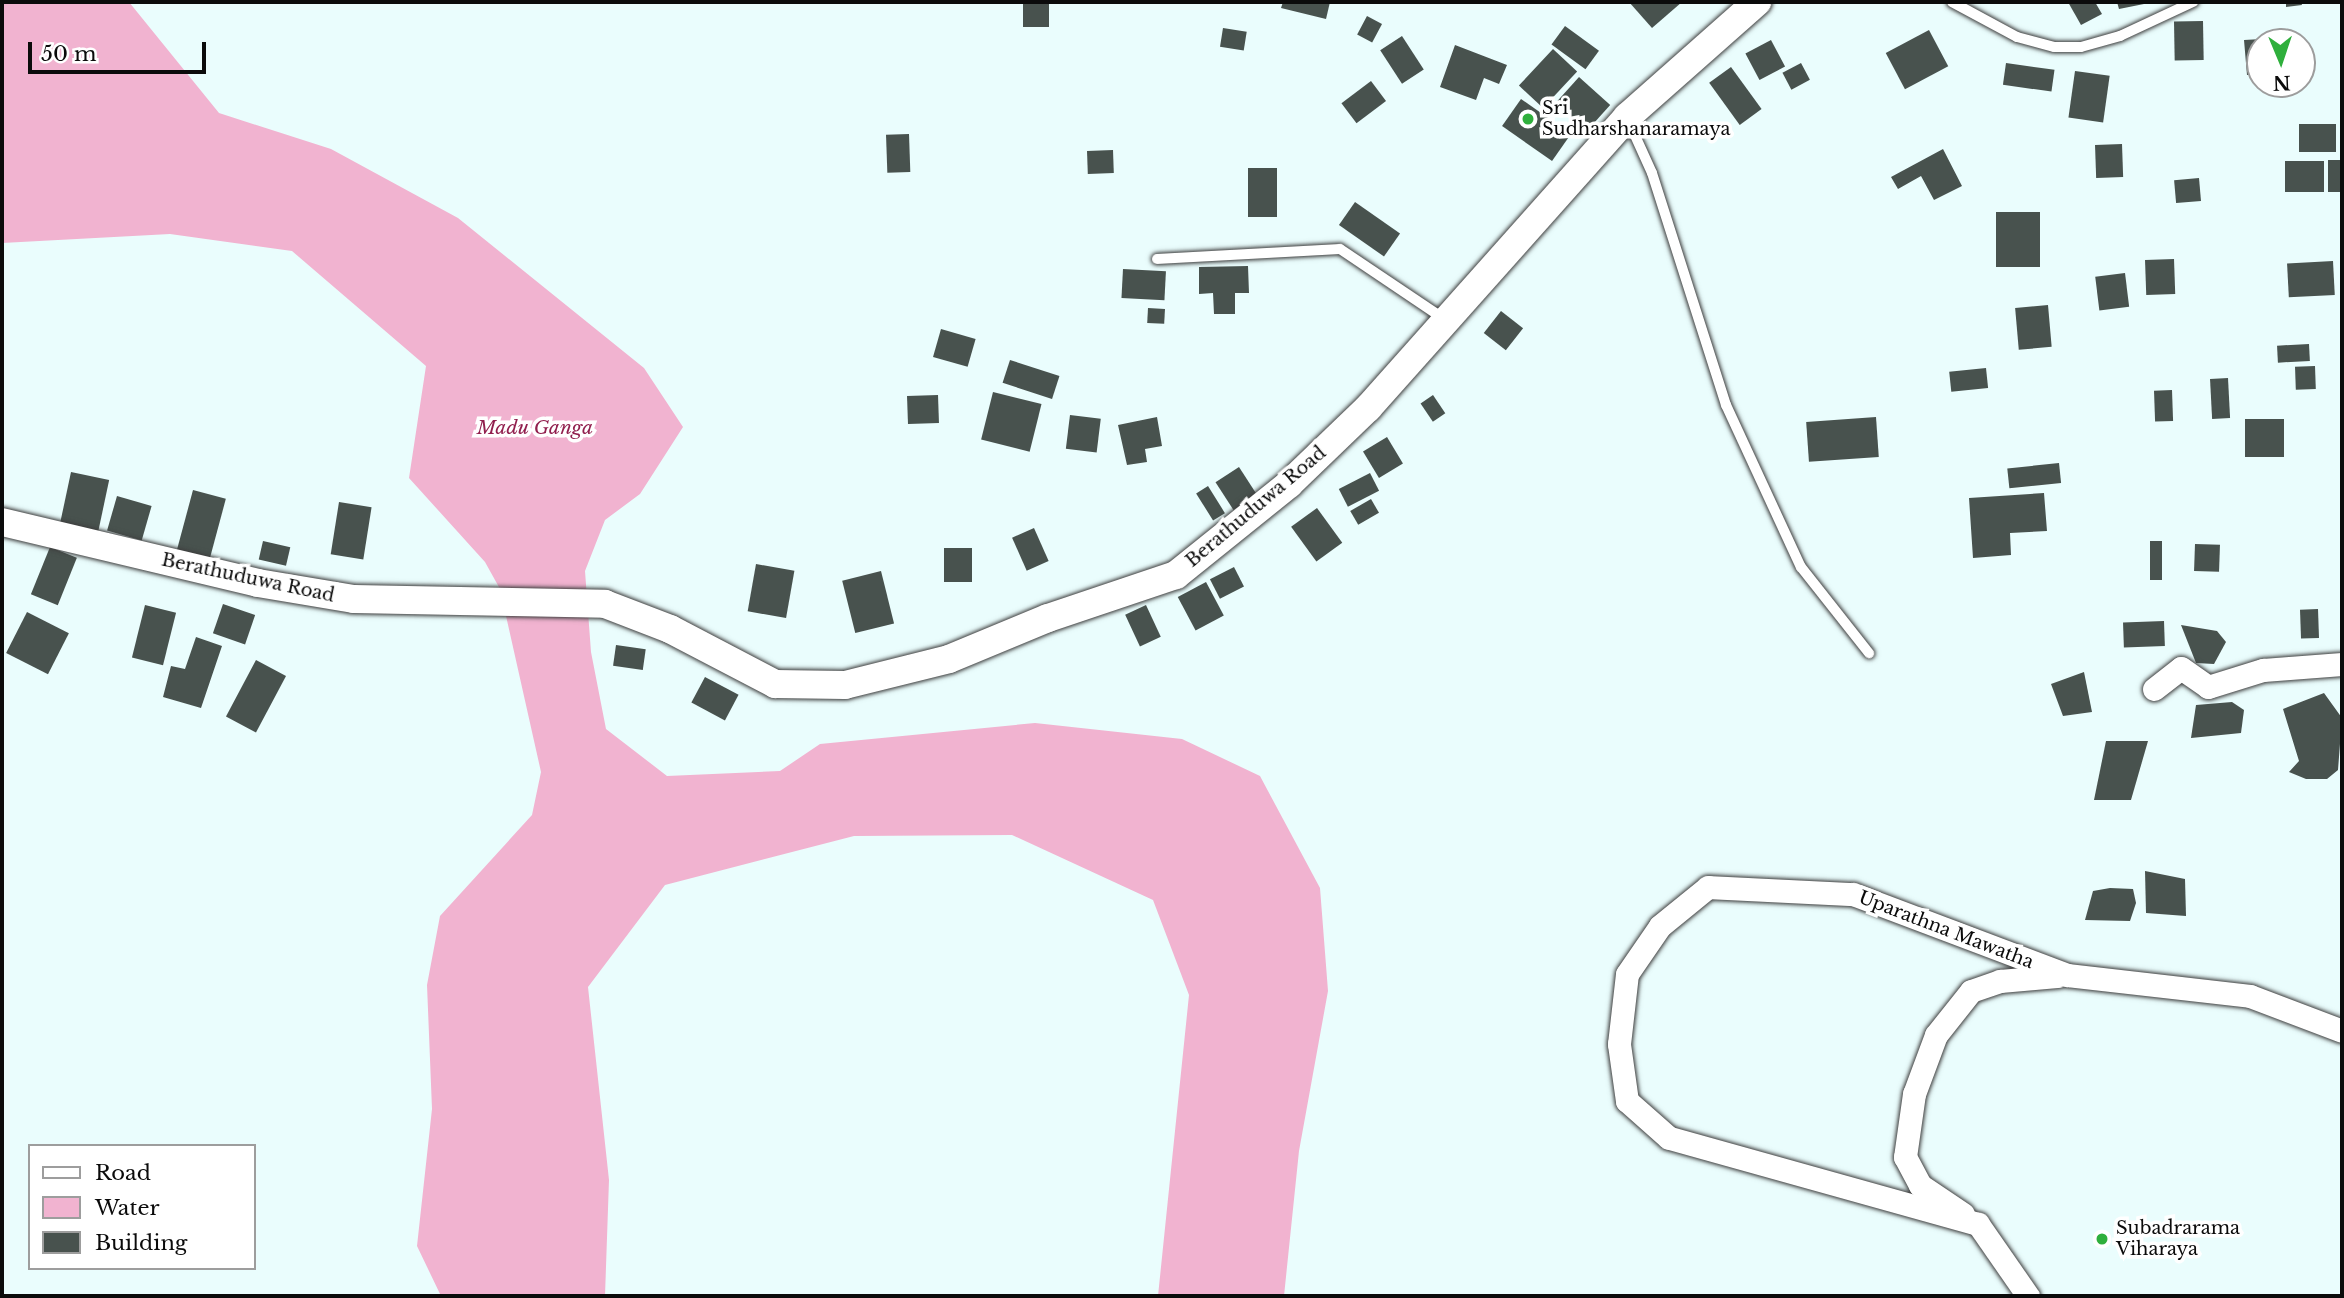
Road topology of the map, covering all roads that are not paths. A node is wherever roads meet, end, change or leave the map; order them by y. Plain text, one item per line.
1 (1757, 2) edge
2 (1952, 2) edge
3 (2193, 2) edge
4 (1627, 117) junction
5 (1157, 259) dead end
6 (1444, 319) junction
7 (2, 522) edge
8 (1869, 653) dead end
9 (2342, 664) edge
10 (2154, 689) dead end
11 (2067, 975) junction
12 (2342, 1031) edge
13 (1978, 1224) junction
14 (2028, 1296) edge

1 - 4 street, Berathuduwa Road
2 - 3 lane
4 - 6 street, Berathuduwa Road
4 - 8 lane
5 - 6 lane
6 - 7 street, Berathuduwa Road
9 - 10 street
11 - 12 street, Uparathna Mawatha
11 - 13 street
11 - 13 street, Uparathna Mawatha
13 - 14 street

